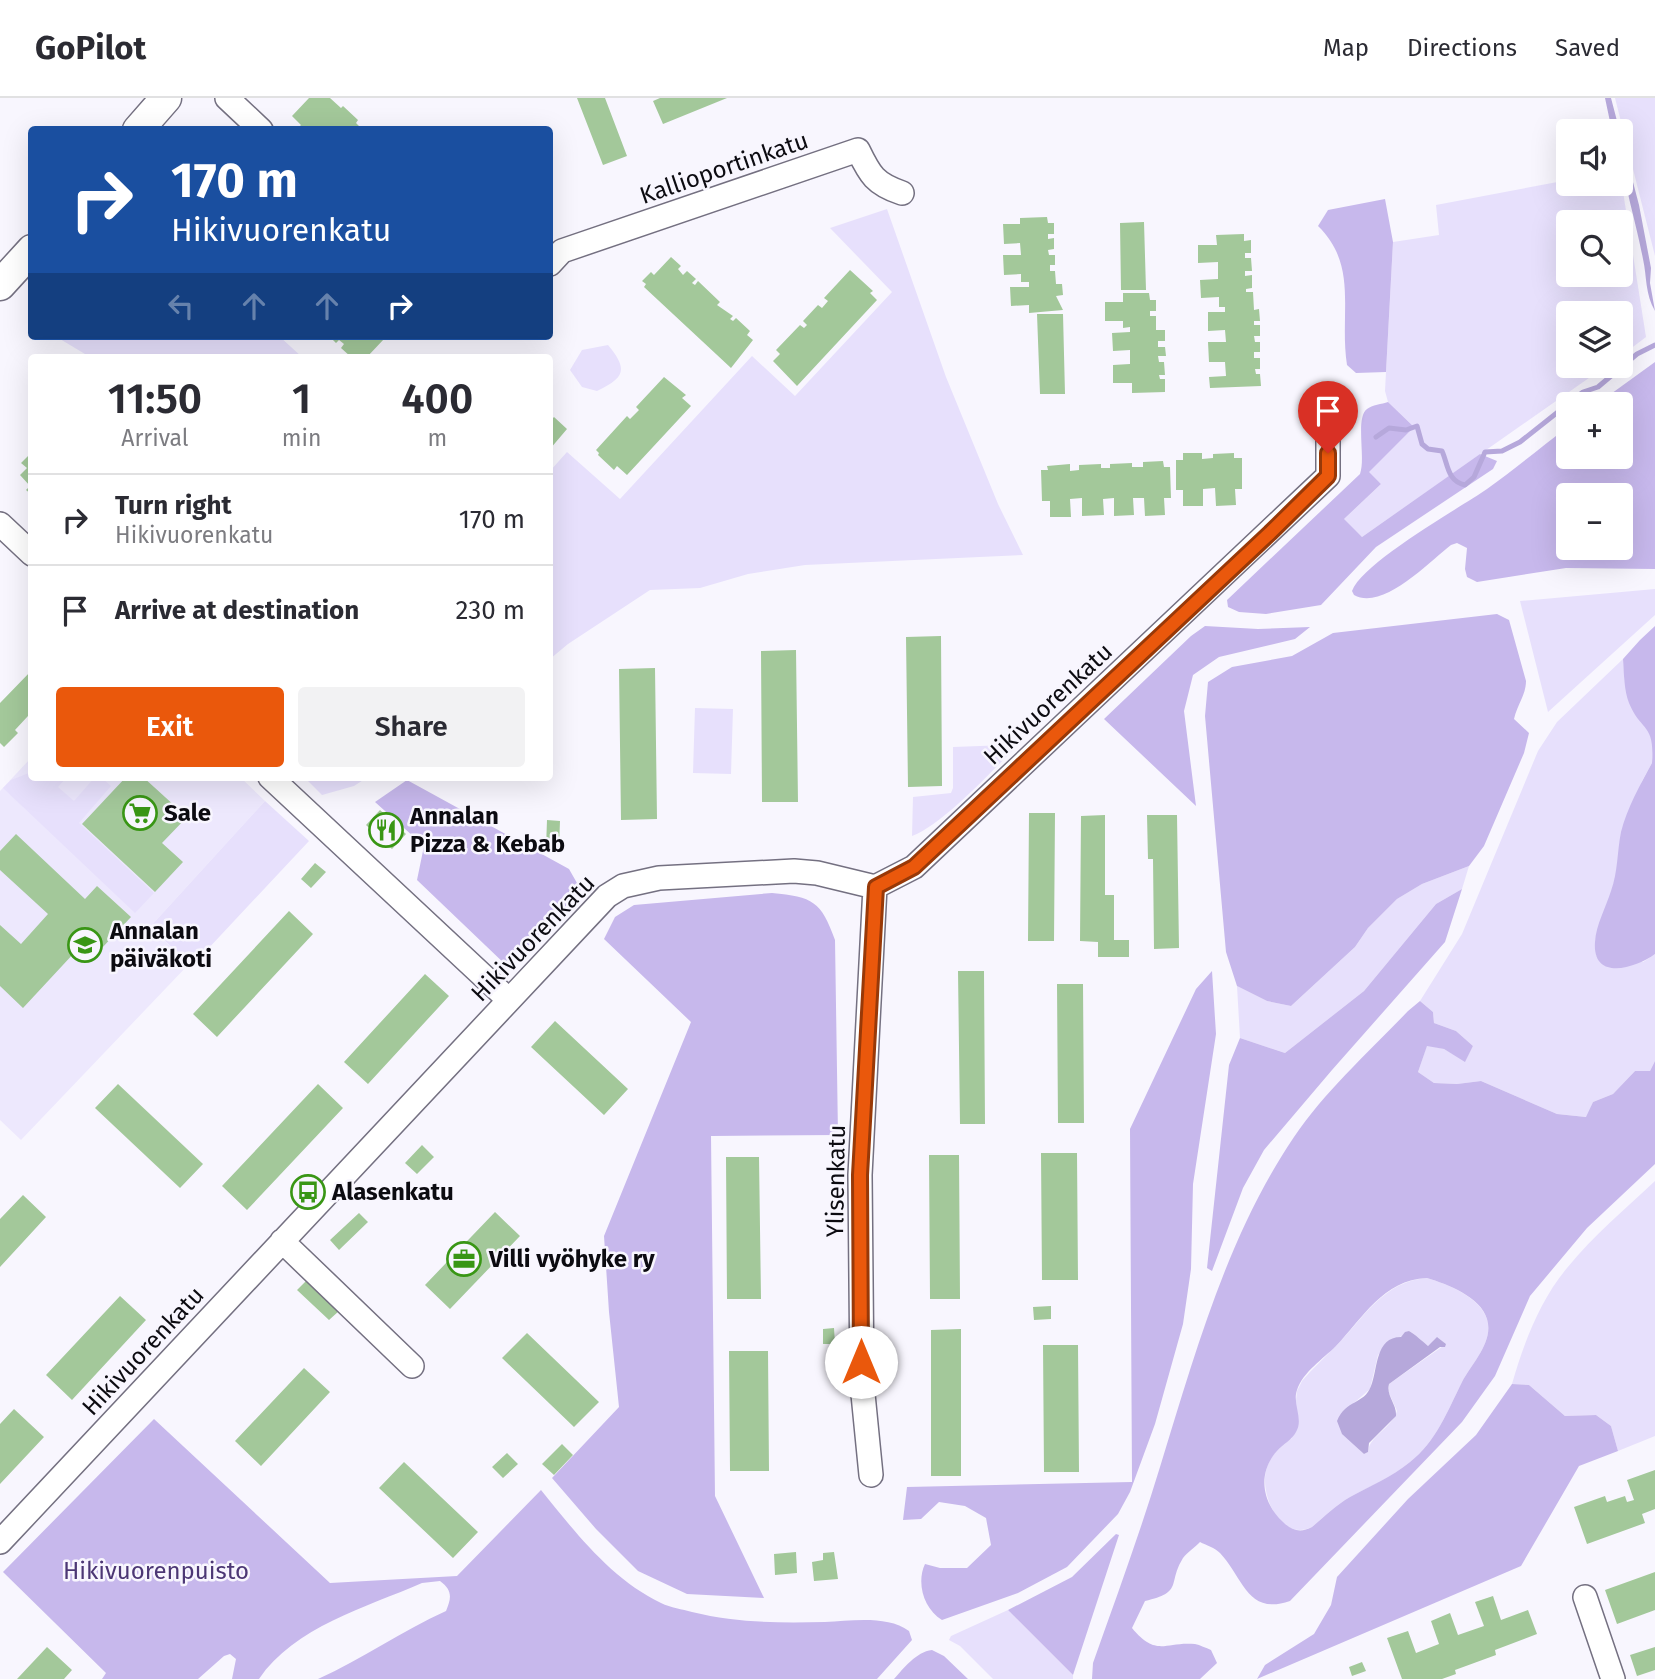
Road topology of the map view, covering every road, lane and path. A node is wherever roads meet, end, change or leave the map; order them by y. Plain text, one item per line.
1 (166, 98) edge
2 (228, 98) edge
3 (142, 126) edge
4 (257, 126) edge
5 (902, 193) dead end
6 (28, 254) edge
7 (553, 261) edge
8 (0, 285) edge
9 (1328, 430) dead end
10 (0, 524) edge
11 (28, 550) edge
12 (274, 781) edge
13 (876, 887) junction
14 (509, 1000) junction
15 (282, 1241) junction
16 (412, 1366) dead end
17 (871, 1475) dead end
18 (0, 1542) edge
19 (1585, 1597) dead end
20 (1613, 1679) edge

1 - 3 main road
2 - 4 street
5 - 7 street, Kallioportinkatu
6 - 8 main road
9 - 13 street, Hikivuorenkatu
10 - 11 street
12 - 14 street
13 - 14 street, Hikivuorenkatu
13 - 17 street, Ylisenkatu
14 - 15 street, Hikivuorenkatu
15 - 16 street
15 - 18 street, Hikivuorenkatu
19 - 20 street

